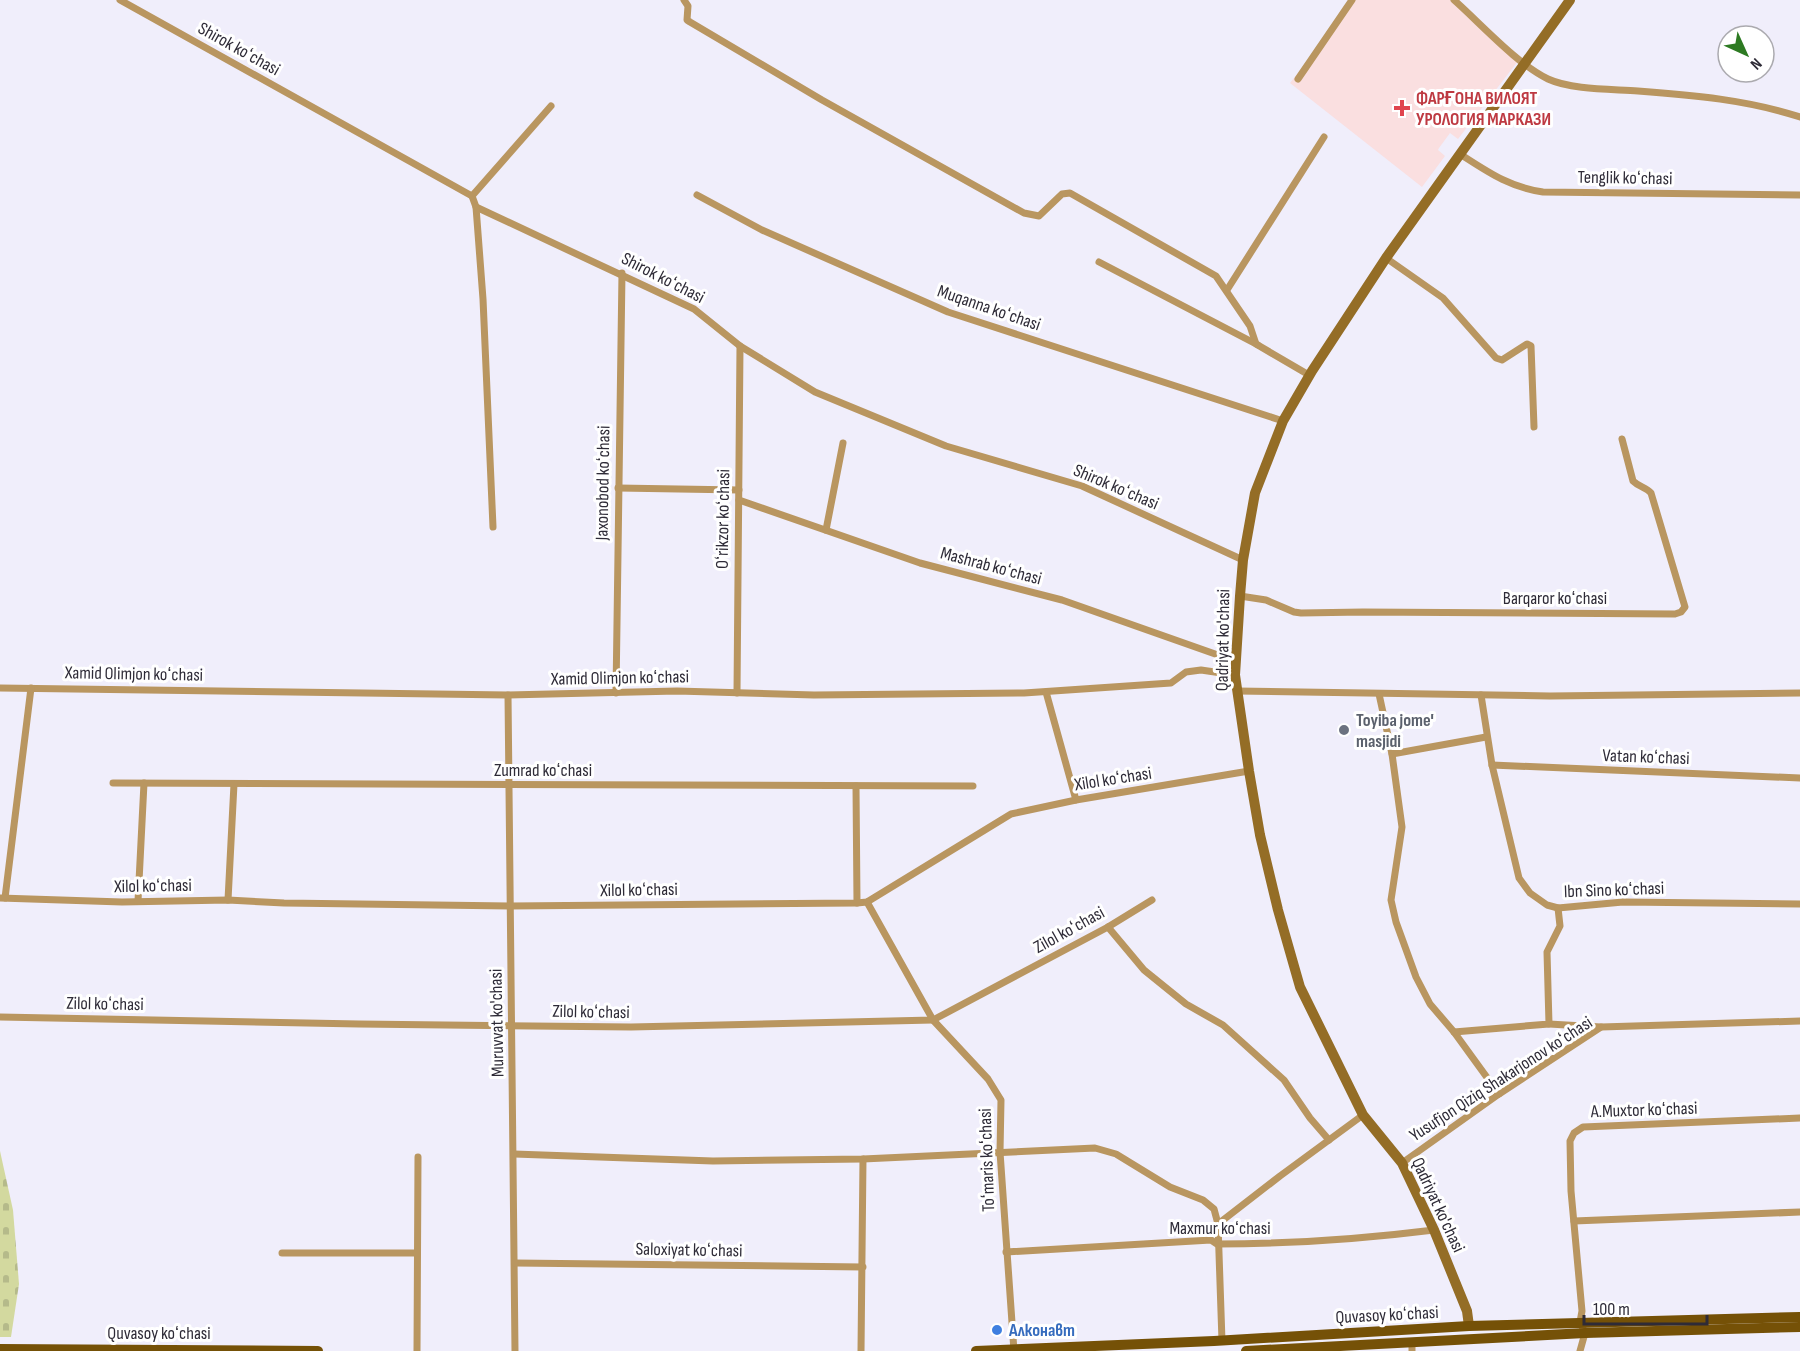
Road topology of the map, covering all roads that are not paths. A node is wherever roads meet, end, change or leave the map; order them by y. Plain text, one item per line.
1 (120, 0) edge
2 (684, 0) edge
3 (1352, 0) edge
4 (1454, 0) edge
5 (1570, 0) edge
6 (1523, 63) junction
7 (1298, 79) dead end
8 (552, 106) dead end
9 (1800, 117) edge
10 (1323, 137) dead end
11 (1460, 154) junction
12 (697, 195) dead end
13 (1800, 195) edge
14 (472, 196) junction
15 (476, 207) junction
16 (1386, 258) junction
17 (1099, 262) dead end
18 (622, 273) junction
19 (1227, 290) junction
20 (740, 346) junction
21 (1260, 346) junction
22 (1309, 375) junction
23 (1283, 421) junction
24 (1534, 427) dead end
25 (1622, 439) dead end
26 (843, 443) dead end
27 (618, 488) junction
28 (739, 490) junction
29 (739, 500) junction
30 (493, 527) dead end
31 (826, 530) junction
32 (1243, 560) junction
33 (1240, 596) junction
34 (1235, 661) junction
35 (1235, 675) junction
36 (0, 688) edge
37 (32, 688) junction
38 (1046, 692) junction
39 (1237, 692) junction
40 (616, 693) junction
41 (737, 693) junction
42 (1800, 693) edge
43 (1379, 694) junction
44 (508, 695) junction
45 (1481, 695) junction
46 (1486, 737) junction
47 (1392, 754) junction
48 (1492, 765) junction
49 (1249, 771) junction
50 (1800, 778) edge
51 (113, 783) dead end
52 (144, 783) junction
53 (234, 784) junction
54 (509, 785) junction
55 (856, 786) junction
56 (974, 786) dead end
57 (1076, 800) junction
58 (3, 898) edge
59 (228, 900) junction
60 (1152, 900) dead end
61 (138, 901) junction
62 (867, 902) junction
63 (857, 903) junction
64 (1800, 904) edge
65 (510, 906) junction
66 (1558, 908) junction
67 (1108, 927) junction
68 (0, 1017) edge
69 (933, 1020) junction
70 (1800, 1021) edge
71 (1549, 1024) junction
72 (511, 1026) junction
73 (1601, 1028) junction
74 (1454, 1032) junction
75 (1498, 1094) junction
76 (1363, 1115) junction
77 (1800, 1118) edge
78 (1329, 1140) junction
79 (1000, 1152) junction
80 (514, 1154) junction
81 (418, 1157) dead end
82 (863, 1159) junction
83 (1402, 1163) junction
84 (1800, 1212) edge
85 (1574, 1221) junction
86 (1218, 1224) junction
87 (1434, 1230) junction
88 (1217, 1244) junction
89 (1006, 1252) junction
90 (282, 1253) dead end
91 (416, 1253) junction
92 (515, 1263) junction
93 (863, 1267) junction
94 (1800, 1317) edge
95 (1468, 1326) junction
96 (1582, 1327) junction
97 (1800, 1328) edge
98 (1218, 1341) junction
99 (1412, 1346) edge
100 (0, 1349) edge
101 (1014, 1350) edge
102 (318, 1351) edge
103 (417, 1351) edge
104 (515, 1351) edge
105 (861, 1351) edge
106 (976, 1351) edge
107 (1246, 1351) edge
108 (1580, 1351) edge

1 - 14 street, Shirok koʻchasi
2 - 19 street
3 - 7 street
4 - 6 street
5 - 6 street, Qadriyat ko'chasi
6 - 9 street
6 - 11 street, Qadriyat ko'chasi
8 - 14 street
10 - 19 street
11 - 13 street, Tenglik koʻchasi
11 - 16 street, Qadriyat ko'chasi
12 - 23 street, Muqanna koʻchasi
14 - 15 street
15 - 18 street, Shirok koʻchasi
15 - 30 street
16 - 22 street, Qadriyat ko'chasi
16 - 24 street
17 - 21 street
18 - 20 street, Shirok koʻchasi
18 - 27 street, Jaxonobod koʻchasi
19 - 21 street
20 - 28 street, Oʻrikzor koʻchasi
20 - 32 street, Shirok koʻchasi
21 - 22 street
22 - 23 street, Qadriyat ko'chasi
23 - 32 street, Qadriyat ko'chasi
25 - 33 street, Barqaror koʻchasi
26 - 31 street
27 - 28 street
27 - 40 street, Jaxonobod koʻchasi
28 - 29 street, Oʻrikzor koʻchasi
29 - 31 street, Mashrab koʻchasi
29 - 41 street, Oʻrikzor koʻchasi
31 - 34 street, Mashrab koʻchasi
32 - 33 street, Qadriyat ko'chasi
33 - 34 street, Qadriyat ko'chasi
34 - 35 street, Qadriyat ko'chasi
35 - 38 street, Xamid Olimjon koʻchasi
35 - 39 street, Qadriyat ko'chasi
36 - 37 street, Xamid Olimjon koʻchasi
37 - 44 street, Xamid Olimjon koʻchasi
37 - 58 street
38 - 41 street, Xamid Olimjon koʻchasi
38 - 57 street
39 - 43 street
39 - 49 street, Qadriyat ko'chasi
40 - 41 street, Xamid Olimjon koʻchasi
40 - 44 street, Xamid Olimjon koʻchasi
42 - 45 street
43 - 45 street
43 - 47 street
44 - 54 street, Muruvvat ko'chasi
45 - 46 street, Ibn Sino koʻchasi
46 - 47 street
46 - 48 street, Ibn Sino koʻchasi
47 - 74 street
48 - 50 street, Vatan koʻchasi
48 - 66 street, Ibn Sino koʻchasi
49 - 57 street, Xilol koʻchasi
49 - 76 street, Qadriyat ko'chasi
51 - 52 street, Zumrad koʻchasi
52 - 53 street, Zumrad koʻchasi
52 - 61 street
53 - 54 street, Zumrad koʻchasi
53 - 59 street
54 - 55 street, Zumrad koʻchasi
54 - 65 street, Muruvvat ko'chasi
55 - 56 street, Zumrad koʻchasi
55 - 63 street
57 - 62 street, Xilol koʻchasi
58 - 61 street, Xilol koʻchasi
59 - 61 street, Xilol koʻchasi
59 - 65 street, Xilol koʻchasi
60 - 67 street, Zilol koʻchasi
62 - 63 street, Xilol koʻchasi
62 - 69 street, Toʻmaris koʻchasi
63 - 65 street, Xilol koʻchasi
64 - 66 street, Ibn Sino koʻchasi
65 - 72 street, Muruvvat ko'chasi
66 - 71 street
67 - 69 street, Zilol koʻchasi
67 - 78 street
68 - 72 street, Zilol koʻchasi
69 - 72 street, Zilol koʻchasi
69 - 79 street, Toʻmaris koʻchasi
70 - 73 street, Yusufjon Qiziq Shakarjonov koʻchasi
71 - 73 street
71 - 74 street
72 - 80 street, Muruvvat ko'chasi
73 - 75 street, Yusufjon Qiziq Shakarjonov koʻchasi
74 - 75 street
75 - 83 street, Yusufjon Qiziq Shakarjonov koʻchasi
76 - 78 street
76 - 83 street, Qadriyat ko'chasi
77 - 85 street, A.Muxtor koʻchasi
78 - 86 street
79 - 82 street
79 - 86 street
79 - 89 street, Toʻmaris koʻchasi
80 - 82 street
80 - 92 street, Muruvvat ko'chasi
81 - 91 street
82 - 93 street
83 - 87 street, Qadriyat ko'chasi
84 - 85 street
85 - 96 street, A.Muxtor koʻchasi
86 - 88 street
87 - 88 street, Maxmur koʻchasi
87 - 95 street, Qadriyat ko'chasi
88 - 89 street, Maxmur koʻchasi
88 - 98 street
89 - 101 street, Toʻmaris koʻchasi
90 - 91 street
91 - 103 street
92 - 93 street, Saloxiyat koʻchasi
92 - 104 street, Muruvvat ko'chasi
93 - 105 street
94 - 96 main road, Quvasoy koʻchasi
95 - 96 main road, Quvasoy koʻchasi
95 - 98 main road, Quvasoy koʻchasi
96 - 97 main road, Quvasoy koʻchasi
96 - 99 main road, Quvasoy koʻchasi
96 - 108 street, A.Muxtor koʻchasi
98 - 101 main road, Quvasoy koʻchasi
99 - 107 main road, Quvasoy koʻchasi
100 - 102 main road, Quvasoy koʻchasi
101 - 106 main road, Quvasoy koʻchasi

